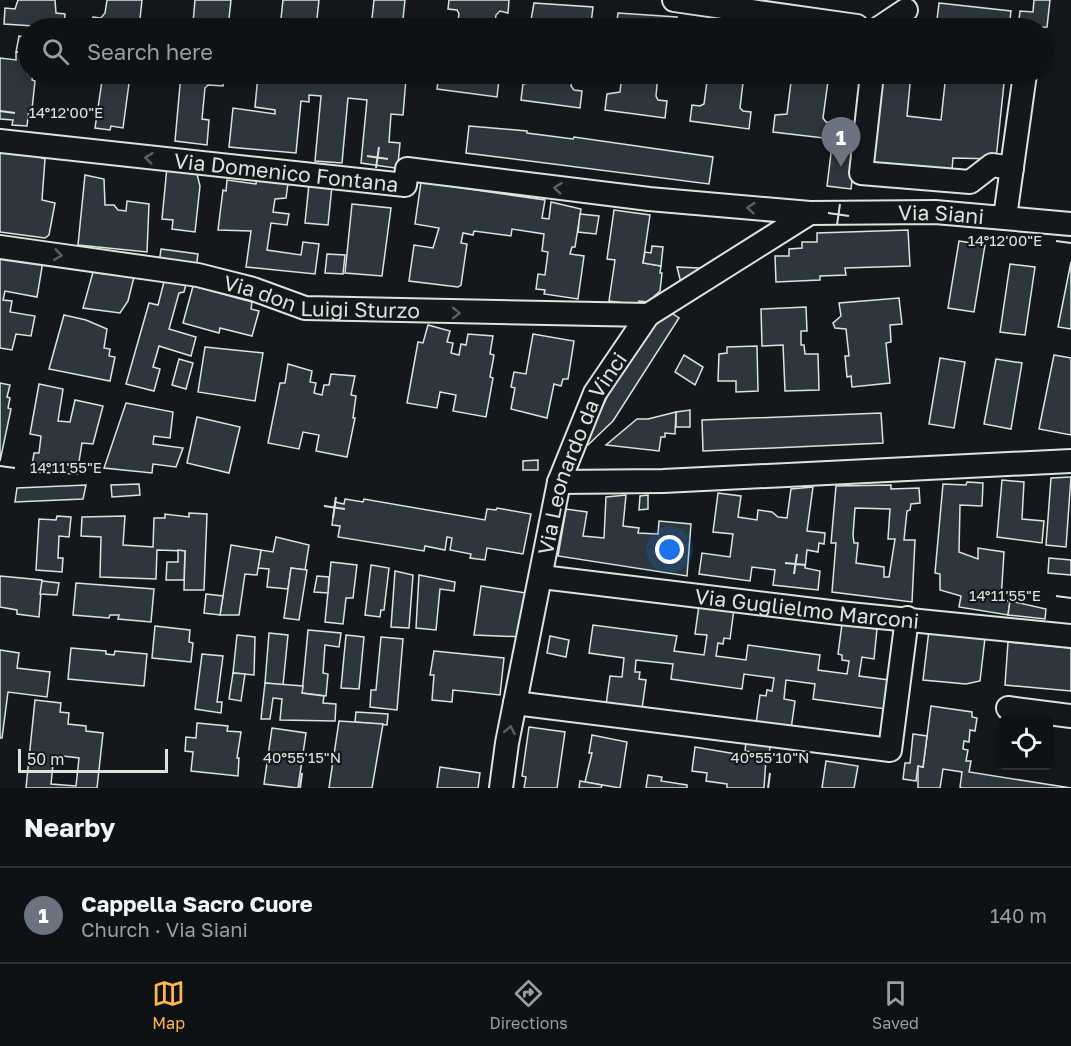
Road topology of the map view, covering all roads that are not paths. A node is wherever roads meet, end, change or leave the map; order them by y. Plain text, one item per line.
1 (675, 0) edge
2 (906, 10) dead end
3 (804, 18) edge
4 (888, 18) edge
5 (871, 84) edge
6 (1024, 84) edge
7 (0, 141) edge
8 (1012, 168) junction
9 (861, 173) junction
10 (938, 179) junction
11 (853, 211) junction
12 (935, 212) junction
13 (810, 213) junction
14 (1005, 217) junction
15 (1071, 224) edge
16 (0, 247) edge
17 (648, 315) junction
18 (1071, 461) edge
19 (559, 482) junction
20 (542, 577) junction
21 (907, 618) junction
22 (1071, 636) edge
23 (515, 703) junction
24 (1008, 708) dead end
25 (1071, 716) edge
26 (501, 788) edge

1 - 3 street
2 - 4 street
5 - 9 street
6 - 8 street
13 -> 7 street, Via Domenico Fontana
8 - 10 street
8 - 14 street
9 - 10 street
9 - 11 street
10 - 12 street
11 - 12 street, Via Siani
11 - 13 street, Via Siani
12 - 14 street, Via Siani
13 - 17 street, Via Leonardo da Vinci
14 - 15 street, Via Siani
16 -> 17 street, Via don Luigi Sturzo
17 - 19 street, Via Leonardo da Vinci
18 - 19 street
19 - 20 street, Via Leonardo da Vinci
20 - 21 street, Via Guglielmo Marconi
20 - 23 street, Via Leonardo da Vinci
21 - 22 street, Via Guglielmo Marconi
21 - 23 street
26 -> 23 street, Via Leonardo da Vinci
24 - 25 street

